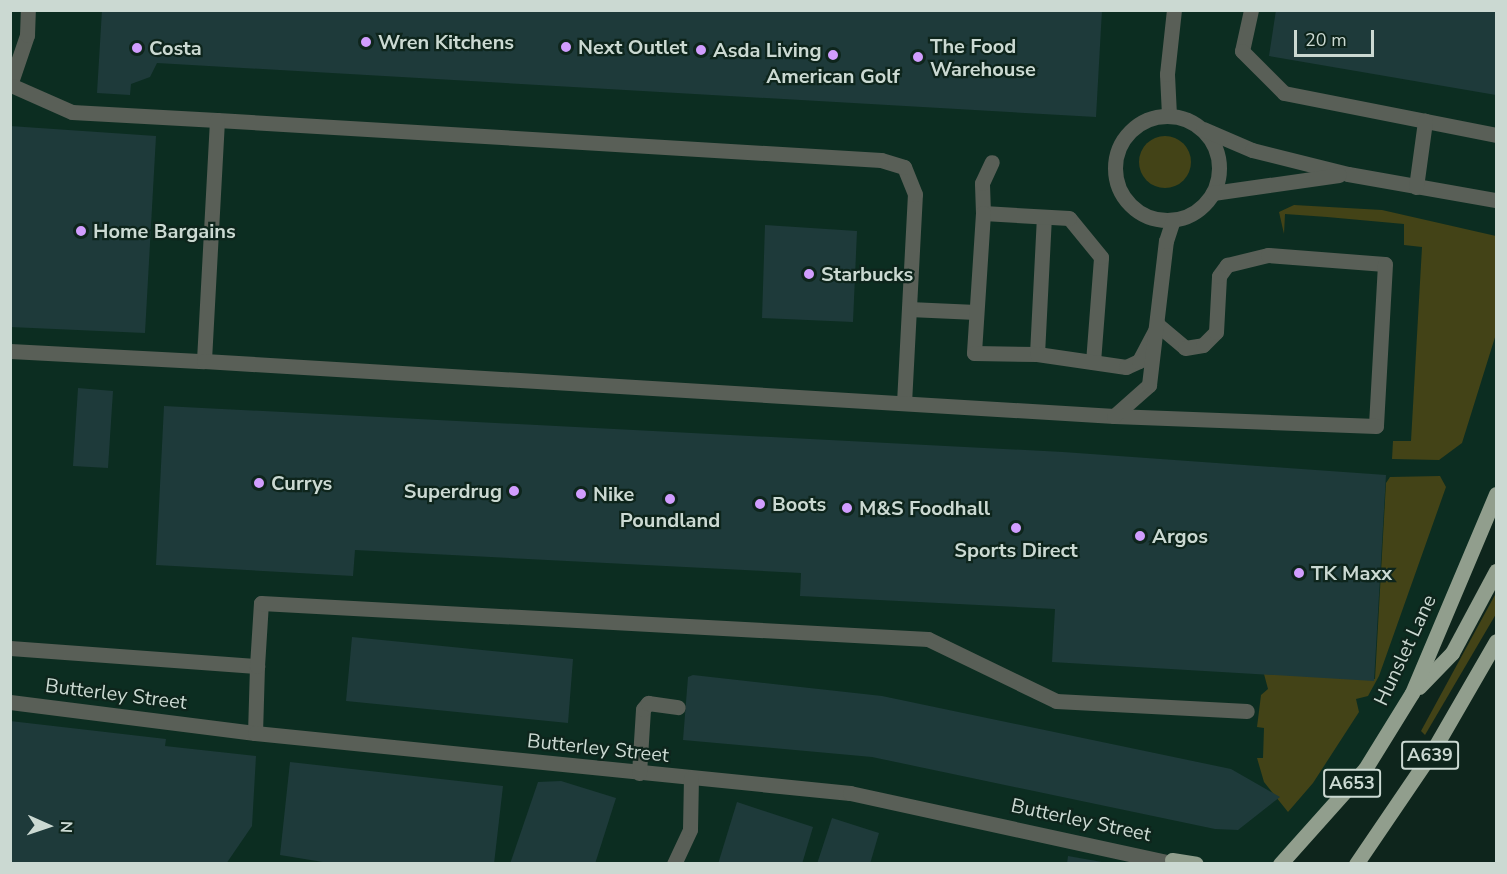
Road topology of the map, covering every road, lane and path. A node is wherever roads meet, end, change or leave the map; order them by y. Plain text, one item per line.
1 (28, 10) edge
2 (1174, 10) edge
3 (1251, 10) edge
4 (12, 86) edge
5 (1169, 115) junction
6 (217, 120) junction
7 (1425, 121) junction
8 (1202, 129) junction
9 (1497, 135) edge
10 (992, 162) dead end
11 (1348, 174) junction
12 (1416, 187) junction
13 (1213, 193) junction
14 (1497, 200) edge
15 (983, 213) junction
16 (1044, 217) junction
17 (1173, 220) junction
18 (909, 309) junction
19 (976, 312) junction
20 (1158, 325) junction
21 (10, 351) edge
22 (1037, 354) junction
23 (204, 361) junction
24 (1093, 362) junction
25 (904, 403) junction
26 (1114, 416) junction
27 (1497, 494) edge
28 (1497, 571) edge
29 (1497, 641) edge
30 (10, 648) edge
31 (257, 666) junction
32 (1412, 693) junction
33 (10, 702) edge
34 (678, 707) dead end
35 (1247, 711) dead end
36 (255, 733) junction
37 (639, 773) junction
38 (691, 778) junction
39 (1174, 862) edge
40 (1277, 863) edge
41 (674, 864) edge
42 (1196, 864) edge
43 (1356, 864) edge

1 - 4 street
2 - 5 street
3 - 7 street
4 - 6 street
5 - 8 street
5 - 17 street
6 - 18 street
6 - 23 street
7 - 9 street
7 - 12 street
8 - 11 street
8 - 13 street
10 - 15 street
11 - 12 street
11 - 13 street
12 - 14 street
13 - 17 street
15 - 16 street
15 - 19 street
16 - 22 street
16 - 24 street
17 - 20 street
18 - 19 street
18 - 25 street
19 - 22 street
20 - 24 street
20 - 26 street
20 - 26 street
21 - 23 street
22 - 24 street
23 - 25 street
25 - 26 street
27 - 32 main road, Hunslet Lane / A653
28 - 32 main road, A653
29 - 43 main road, A639
30 - 31 street
31 - 35 street
31 - 36 street
32 - 40 main road, Hunslet Lane / A653
33 - 36 street, Butterley Street
34 - 37 street
36 - 37 street, Butterley Street
37 - 38 street, Butterley Street
38 - 39 street, Butterley Street
38 - 41 street
39 - 42 main road

